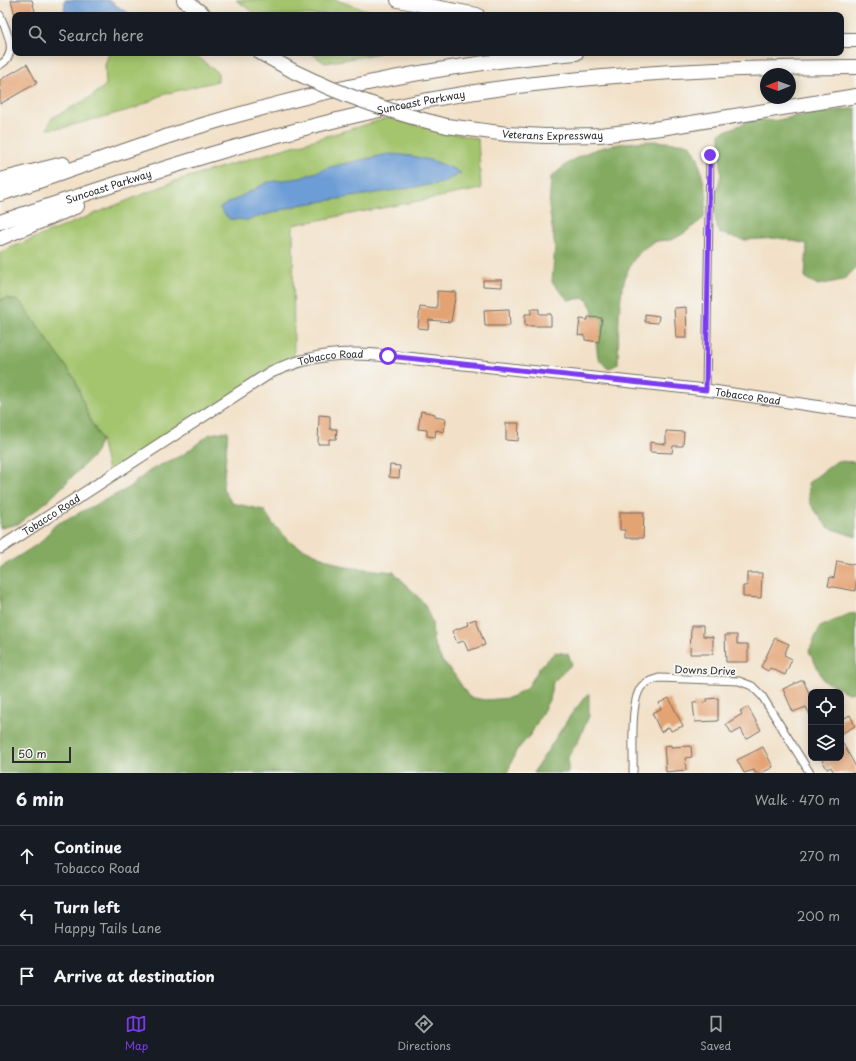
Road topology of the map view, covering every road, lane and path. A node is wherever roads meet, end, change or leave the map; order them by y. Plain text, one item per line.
1 (184, 0) edge
2 (398, 0) edge
3 (200, 12) edge
4 (461, 12) edge
5 (0, 15) edge
6 (844, 40) edge
7 (856, 40) edge
8 (266, 56) edge
9 (550, 56) edge
10 (0, 65) edge
11 (856, 67) edge
12 (856, 96) edge
13 (133, 147) junction
14 (710, 155) dead end
15 (162, 170) junction
16 (0, 180) edge
17 (0, 194) edge
18 (0, 222) edge
19 (0, 238) edge
20 (706, 390) junction
21 (856, 412) edge
22 (0, 548) edge
23 (633, 773) edge
24 (810, 773) edge

1 - 3 highway
2 - 4 highway
5 - 10 street
6 - 7 highway
8 - 12 highway, Veterans Expressway, bridge
9 - 13 highway
11 - 15 highway, Suncoast Parkway
13 - 16 highway
13 - 17 highway
14 - 20 street
15 - 18 highway, Suncoast Parkway
15 - 19 highway
20 - 21 street, Tobacco Road
20 - 22 street, Tobacco Road
23 - 24 street, Downs Drive

